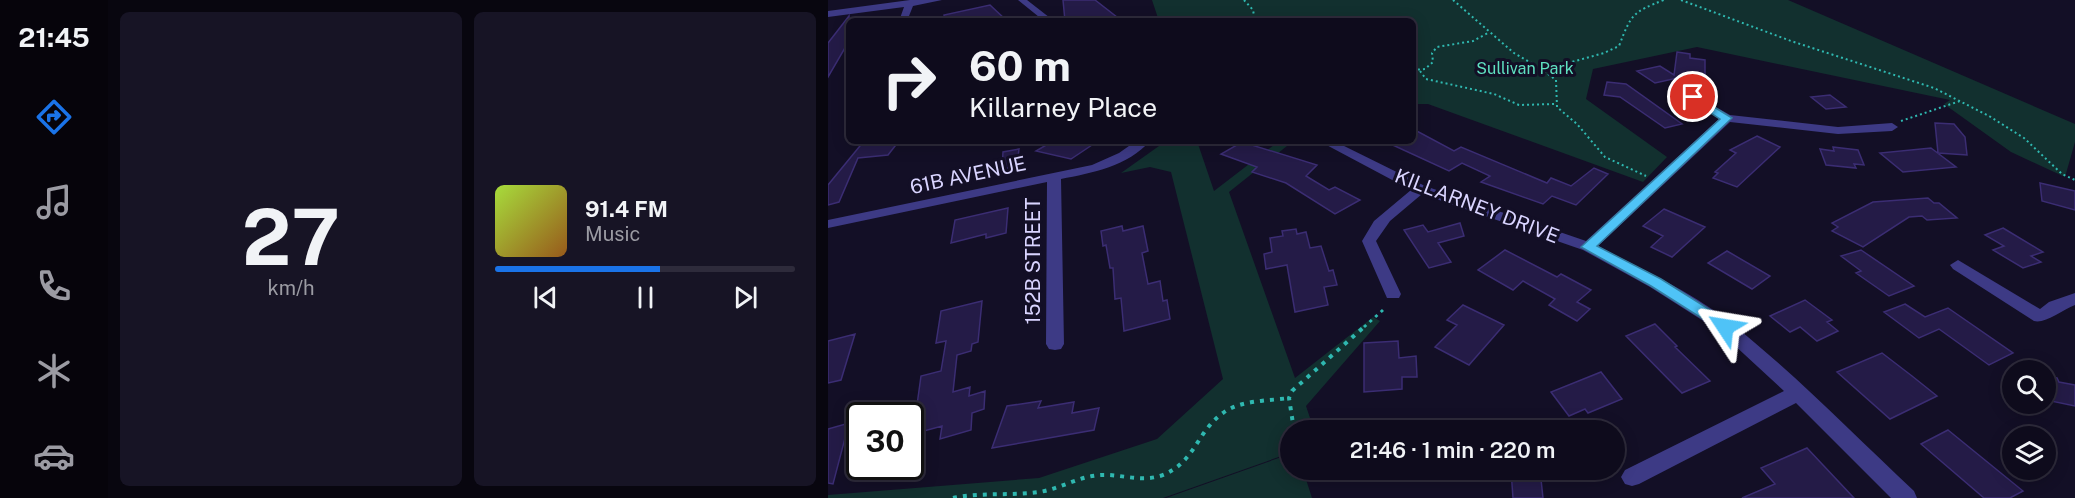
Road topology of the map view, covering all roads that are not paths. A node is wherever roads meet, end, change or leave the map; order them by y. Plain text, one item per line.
1 (938, 0) edge
2 (1022, 0) edge
3 (910, 3) junction
4 (828, 14) edge
5 (904, 18) edge
6 (1046, 18) edge
7 (1693, 97) dead end
8 (1727, 118) junction
9 (1897, 124) road end
10 (1140, 144) edge
11 (1331, 144) edge
12 (1054, 177) junction
13 (1420, 189) junction
14 (828, 224) edge
15 (1588, 247) junction
16 (1958, 265) dead end
17 (1393, 294) dead end
18 (2075, 299) edge
19 (1055, 344) dead end
20 (1798, 393) junction
21 (1632, 477) dead end
22 (1906, 498) edge

1 - 3 street
2 - 6 street
3 - 4 street
3 - 5 street
7 - 8 street
8 - 9 street
8 - 15 street
10 - 12 street, 61B AVENUE
11 - 13 street, KILLARNEY DRIVE
12 - 14 street, 61B AVENUE
12 - 19 street, 152B STREET
13 - 15 street, KILLARNEY DRIVE
13 - 17 street
15 - 20 street, KILLARNEY DRIVE
16 - 18 street
20 - 21 street
20 - 22 street, KILLARNEY DRIVE

